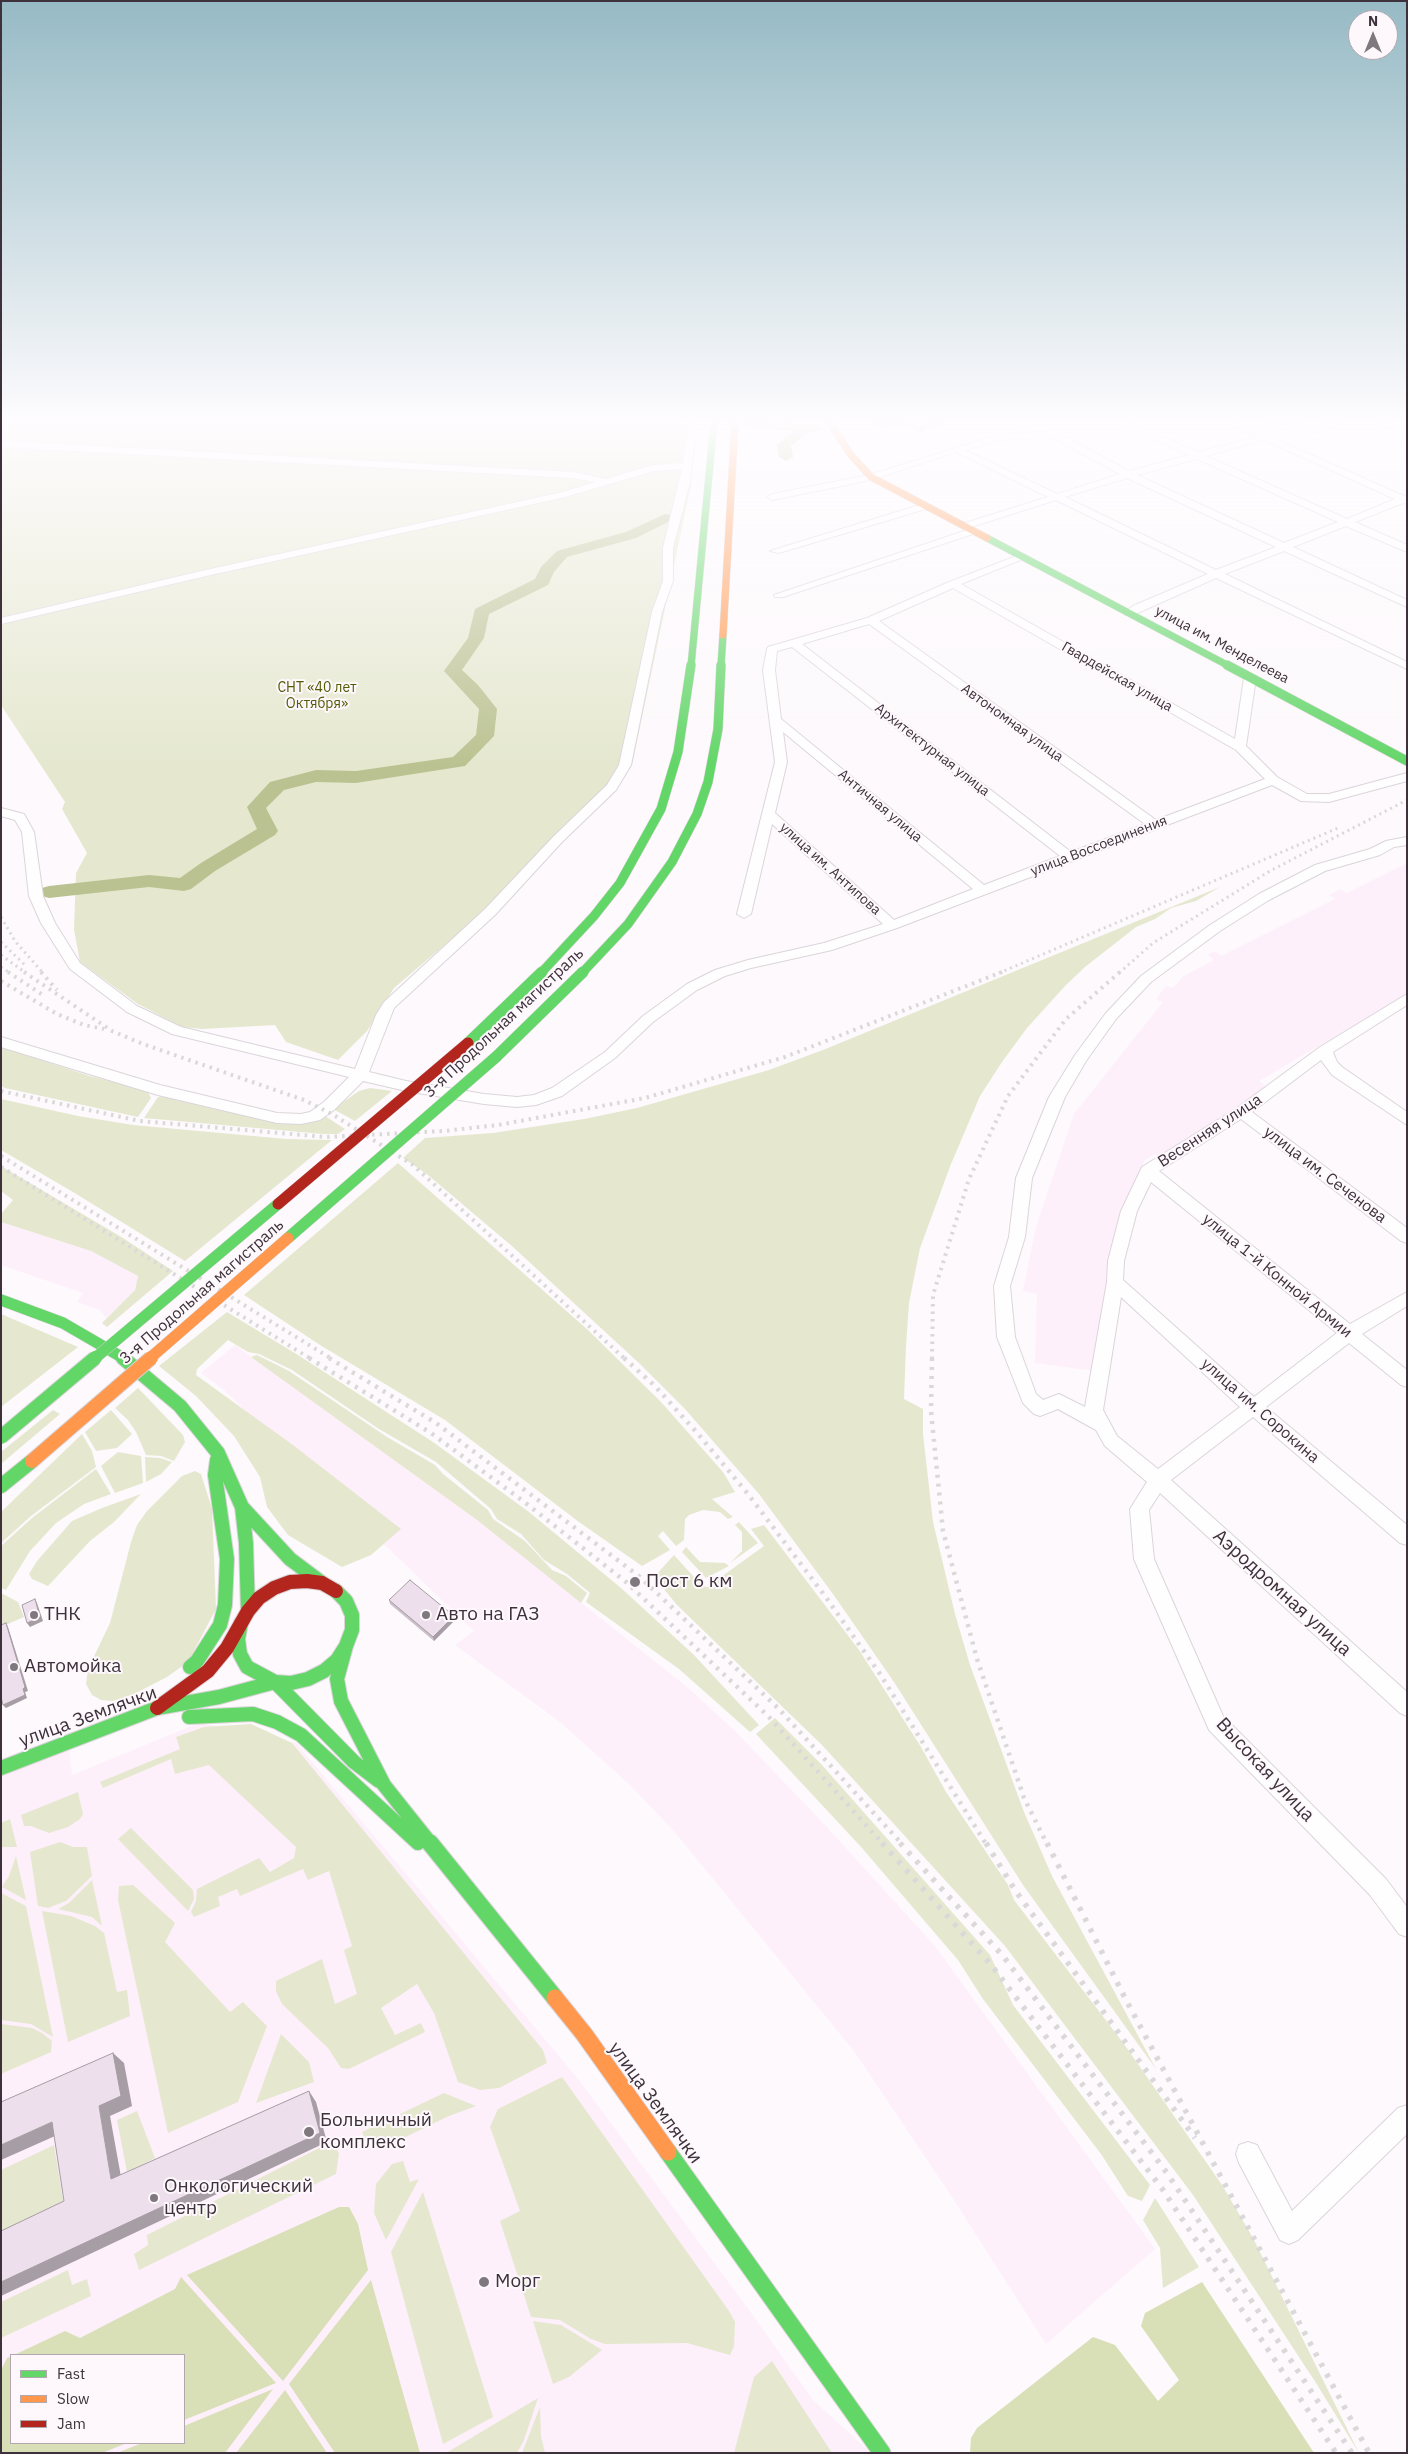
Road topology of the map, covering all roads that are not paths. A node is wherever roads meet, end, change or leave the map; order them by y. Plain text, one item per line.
1 (372, 537) edge
2 (671, 537) edge
3 (703, 537) edge
4 (729, 537) edge
5 (826, 537) edge
6 (945, 537) edge
7 (985, 537) edge
8 (1139, 537) edge
9 (1261, 537) edge
10 (1311, 537) edge
11 (1378, 537) edge
12 (1283, 547) junction
13 (1407, 549) edge
14 (775, 552) dead end
15 (1023, 557) junction
16 (1216, 574) junction
17 (953, 584) junction
18 (779, 595) dead end
19 (1407, 604) edge
20 (1129, 613) junction
21 (871, 620) junction
22 (1, 621) edge
23 (795, 644) junction
24 (1407, 666) edge
25 (1250, 678) junction
26 (777, 721) junction
27 (1240, 747) junction
28 (1407, 761) edge
29 (1407, 777) edge
30 (1273, 780) junction
31 (1, 812) edge
32 (768, 813) junction
33 (1154, 825) junction
34 (1407, 841) edge
35 (1069, 857) junction
36 (983, 891) junction
37 (744, 914) dead end
38 (892, 925) junction
39 (1402, 1006) edge
40 (1, 1042) edge
41 (1325, 1050) junction
42 (360, 1075) junction
43 (1242, 1112) junction
44 (1407, 1120) edge
45 (1148, 1171) junction
46 (1407, 1237) edge
47 (1115, 1282) junction
48 (1407, 1298) edge
49 (1, 1300) edge
50 (1348, 1334) junction
51 (1407, 1380) edge
52 (1253, 1407) junction
53 (1102, 1425) junction
54 (1, 1437) edge
55 (218, 1453) junction
56 (1158, 1480) junction
57 (1, 1486) edge
58 (242, 1507) junction
59 (1407, 1537) edge
60 (322, 1583) junction
61 (248, 1610) junction
62 (241, 1623) junction
63 (346, 1646) junction
64 (179, 1676) dead end
65 (275, 1682) junction
66 (1407, 1706) edge
67 (157, 1708) junction
68 (118, 1710) dead end
69 (181, 1718) dead end
70 (152, 1722) dead end
71 (77, 1738) junction
72 (1, 1768) edge
73 (384, 1785) junction
74 (446, 1860) junction
75 (1407, 1926) edge
76 (1407, 2117) edge
77 (1248, 2154) dead end
78 (882, 2453) edge

1 - 22 street
2 - 42 street
3 - 54 main road, 3-я Продольная магистраль, bridge
4 - 57 main road, 3-я Продольная магистраль, bridge
5 - 14 street
6 - 18 street
7 - 15 main road, улица им. Менделеева
8 - 16 street
9 - 12 street
10 - 12 street
11 - 13 street
12 - 16 street
12 - 19 street
15 - 17 street
15 - 20 main road, улица им. Менделеева
16 - 20 street
16 - 24 street
17 - 21 street
17 - 27 street, Гвардейская улица
20 - 25 main road, улица им. Менделеева
21 - 23 street
21 - 33 street, Автономная улица
23 - 26 street
23 - 35 street, Архитектурная улица
25 - 27 street
25 - 28 main road, улица им. Менделеева
26 - 32 street
26 - 36 street, Античная улица
27 - 30 street, Гвардейская улица
29 - 30 street
30 - 33 street, улица Воссоединения
31 - 42 street, улица Воссоединения
32 - 37 street
32 - 38 street, улица им. Антипова
33 - 35 street, улица Воссоединения
34 - 53 street
35 - 36 street, улица Воссоединения
36 - 38 street, улица Воссоединения
38 - 42 street, улица Воссоединения
39 - 41 street, Весенняя улица
40 - 42 street
41 - 43 street, Весенняя улица
41 - 44 street
43 - 45 street, Весенняя улица
43 - 46 street, улица им. Сеченова
45 - 47 street, Весенняя улица
45 - 50 street, улица 1-й Конной Армии
47 - 52 street, улица им. Сорокина
47 - 53 street, Весенняя улица
48 - 50 street, Высокая улица
49 - 55 main road
50 - 51 street, улица 1-й Конной Армии
50 - 52 street, Высокая улица
52 - 56 street, Высокая улица
52 - 59 street, улица им. Сорокина
53 - 56 street, Весенняя улица
55 - 58 main road
55 - 64 main road
56 - 66 street, Аэродромная улица
56 - 75 street, Высокая улица
58 - 60 main road
58 - 61 main road
60 - 61 main road
60 - 63 main road
61 - 62 main road
62 - 65 main road
62 - 67 main road
63 - 65 main road
63 - 73 main road, улица Землячки
65 - 67 main road, улица Землячки
65 - 73 main road, улица Землячки
67 - 71 main road, улица Землячки
68 - 71 main road
69 - 74 main road
70 - 71 main road
71 - 72 main road, улица Землячки
73 - 74 main road, улица Землячки
74 - 78 main road, улица Землячки
76 - 77 street

